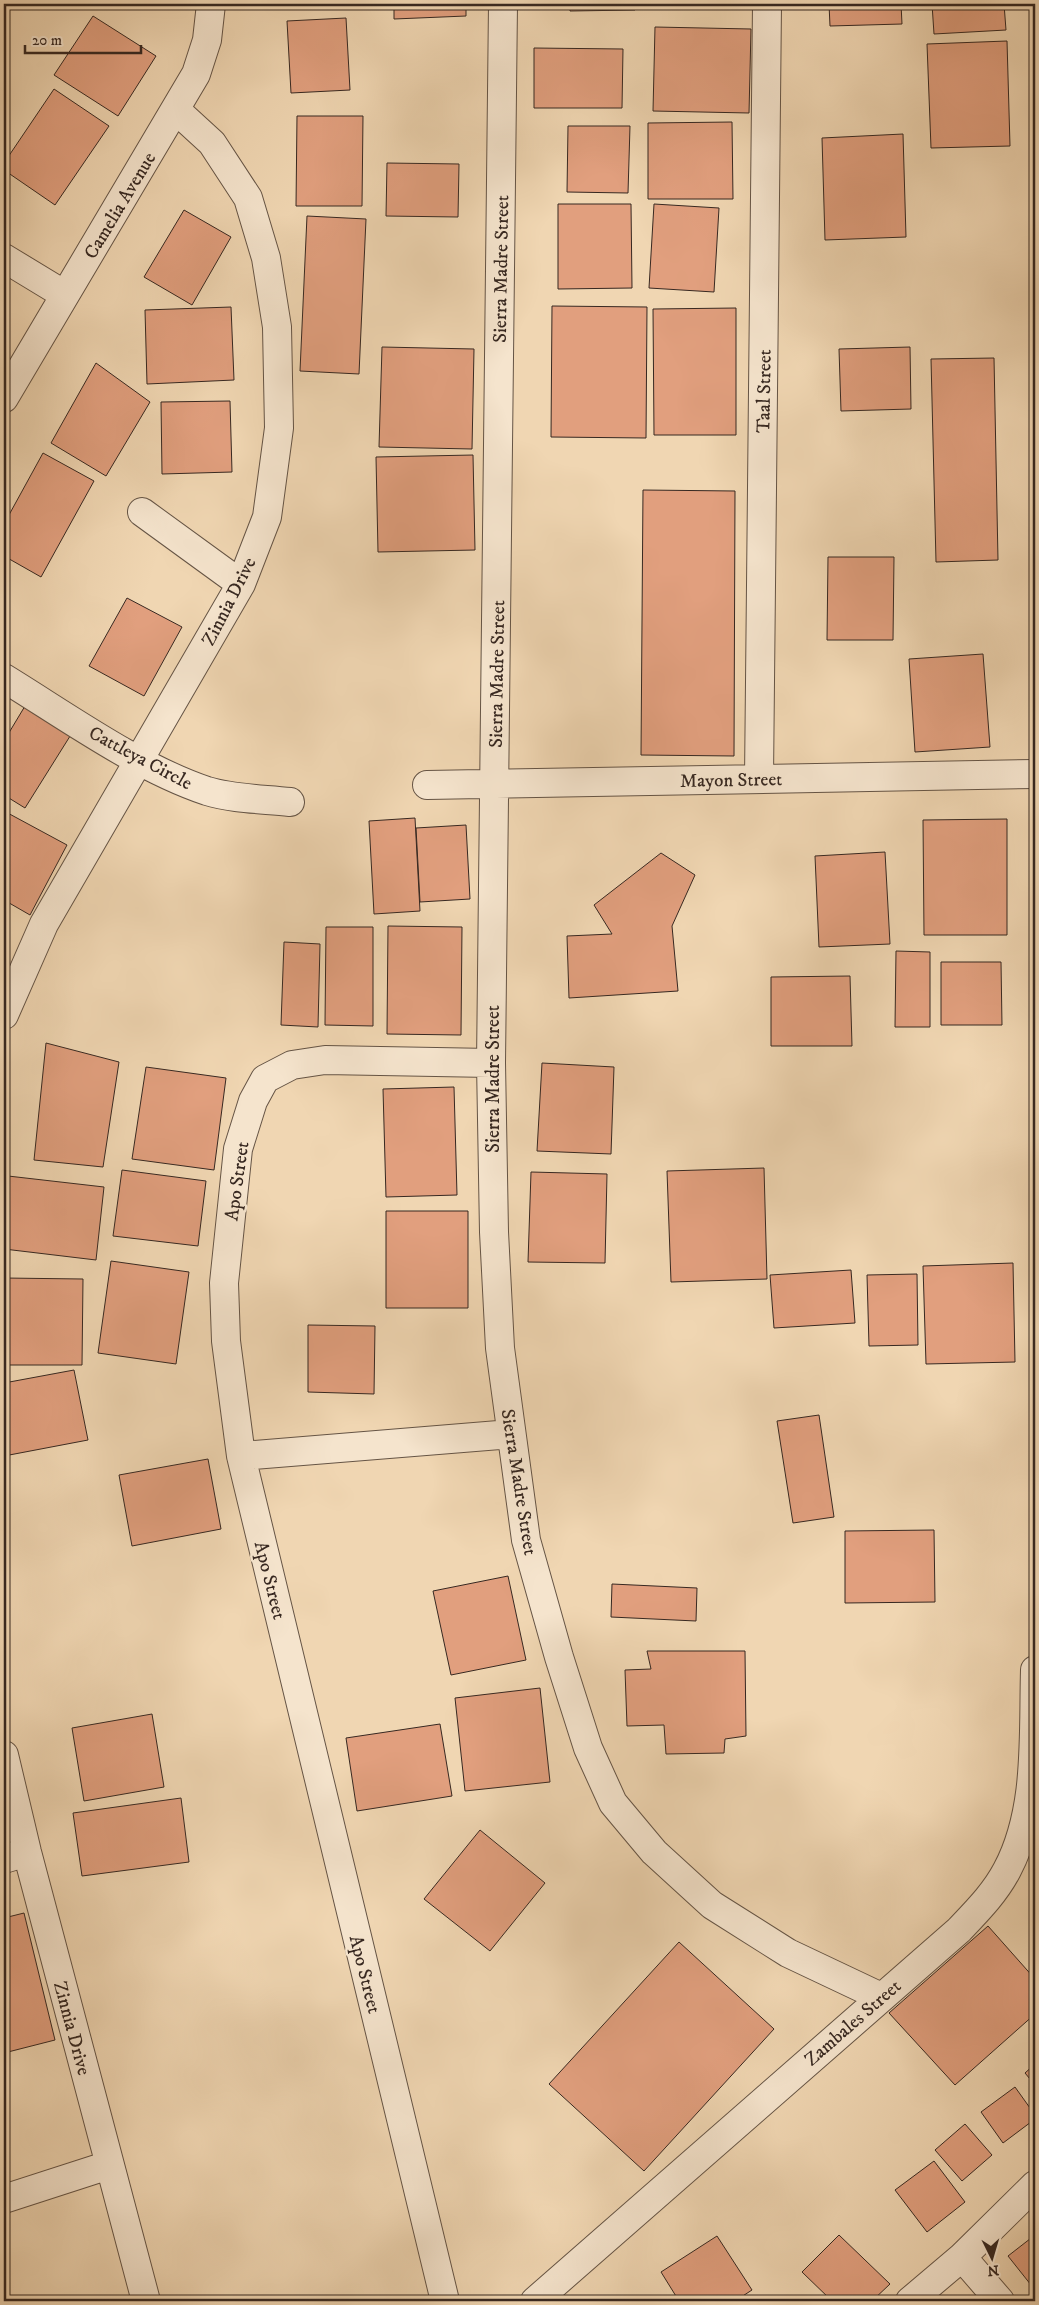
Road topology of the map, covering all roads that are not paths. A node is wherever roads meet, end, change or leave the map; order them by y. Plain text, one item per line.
1 (211, 4) edge
2 (503, 4) edge
3 (767, 4) edge
4 (176, 110) junction
5 (4, 258) edge
6 (65, 295) junction
7 (4, 398) edge
8 (142, 512) dead end
9 (241, 584) junction
10 (4, 678) edge
11 (139, 760) junction
12 (1035, 774) edge
13 (759, 779) junction
14 (495, 783) junction
15 (427, 784) dead end
16 (290, 802) dead end
17 (4, 1015) edge
18 (491, 1063) junction
19 (511, 1434) junction
20 (241, 1456) junction
21 (1035, 1670) edge
22 (4, 1755) edge
23 (16, 1856) edge
24 (881, 1997) junction
25 (109, 2165) junction
26 (1035, 2184) edge
27 (4, 2199) edge
28 (962, 2257) junction
29 (146, 2301) edge
30 (445, 2301) edge
31 (535, 2301) edge
32 (910, 2301) edge
33 (1000, 2301) edge

1 - 4 street, Camelia Avenue
2 - 14 street, Sierra Madre Street
3 - 13 street, Taal Street
4 - 6 street, Camelia Avenue
4 - 9 street, Zinnia Drive
5 - 6 street
6 - 7 street, Camelia Avenue
8 - 9 street
9 - 11 street, Zinnia Drive
10 - 11 street, Cattleya Circle
11 - 16 street, Cattleya Circle
11 - 17 street, Zinnia Drive
12 - 13 street, Mayon Street
13 - 14 street, Mayon Street
14 - 15 street, Mayon Street
14 - 18 street, Sierra Madre Street
18 - 19 street, Sierra Madre Street
18 - 20 street, Apo Street
19 - 20 street
19 - 24 street, Sierra Madre Street
20 - 30 street, Apo Street
21 - 24 street, Zambales Street
22 - 23 street, Zinnia Drive
23 - 25 street, Zinnia Drive
24 - 31 street, Zambales Street
25 - 27 street
25 - 29 street, Zinnia Drive
26 - 28 street
28 - 32 street
28 - 33 street

